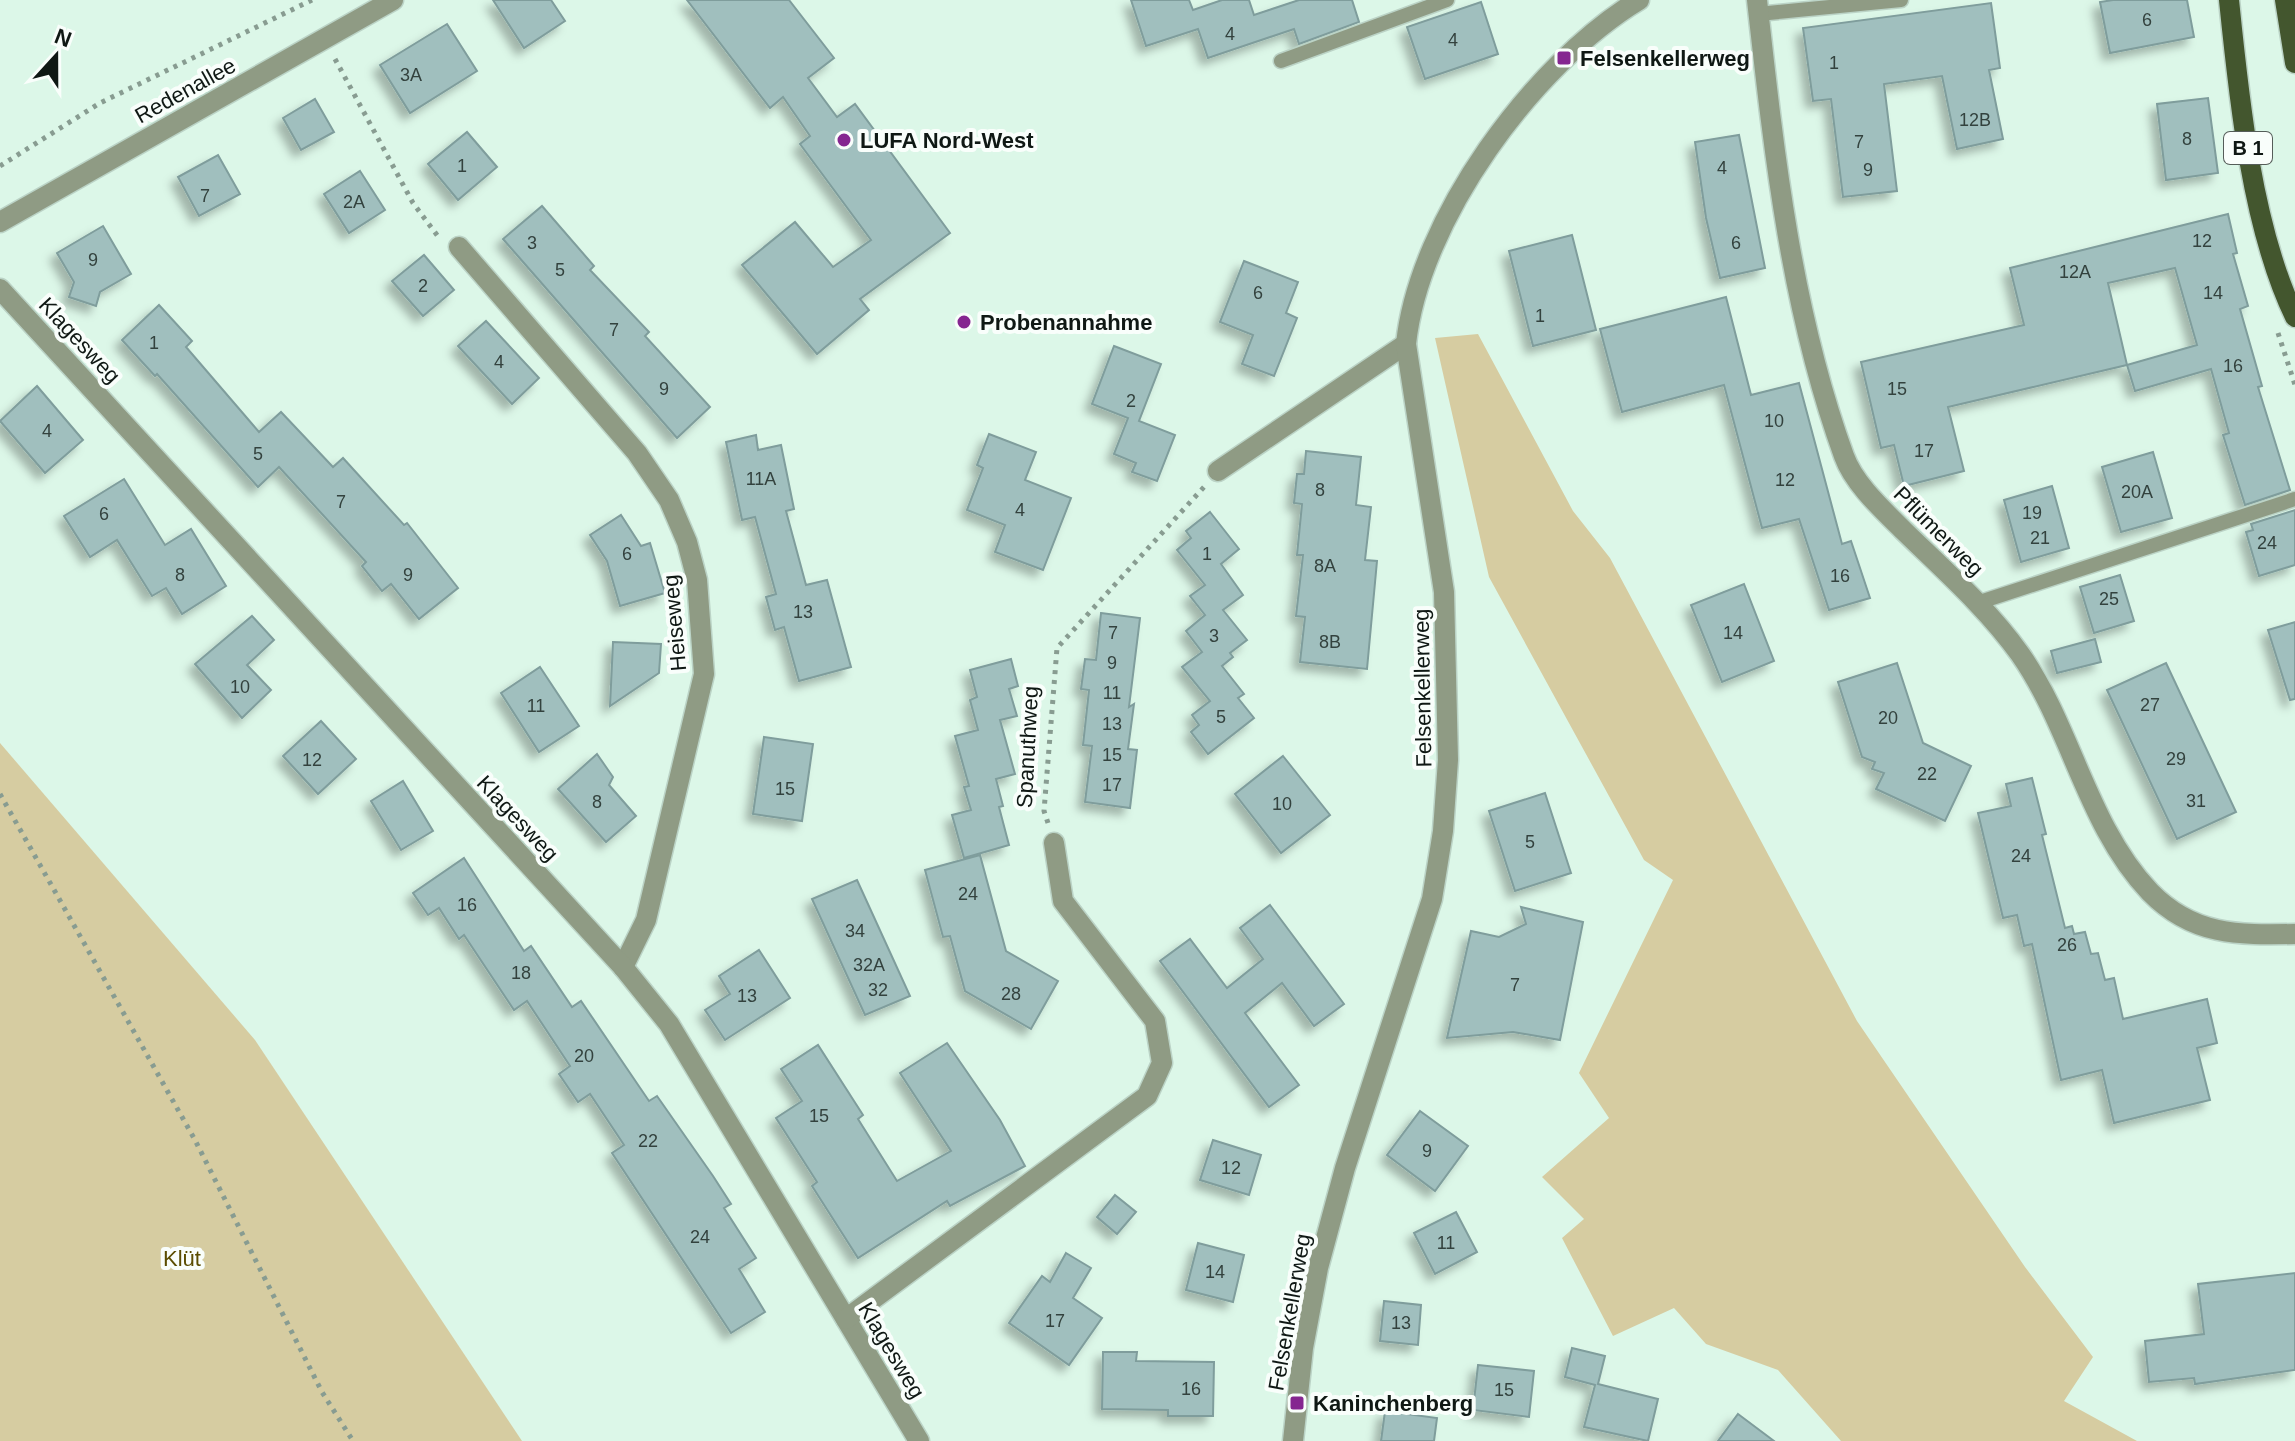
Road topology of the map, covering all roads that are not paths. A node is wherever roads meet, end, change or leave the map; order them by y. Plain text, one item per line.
1 (393, 0) edge
2 (1447, 0) edge
3 (1639, 0) edge
4 (1901, 0) edge
5 (2229, 0) edge
6 (2285, 0) edge
7 (1758, 7) edge
8 (1281, 61) dead end
9 (2295, 63) edge
10 (0, 222) edge
11 (459, 247) road end
12 (0, 289) edge
13 (2295, 317) edge
14 (1406, 344) junction
15 (1218, 471) road end
16 (2295, 499) edge
17 (1977, 603) junction
18 (1054, 843) road end
19 (2295, 934) edge
20 (623, 967) junction
21 (846, 1319) junction
22 (919, 1441) edge
23 (1293, 1441) edge

1 - 10 street, Redenallee
2 - 8 lane
3 - 14 street, Felsenkellerweg
4 - 7 lane, Pflümerweg
5 - 13 main road, B 1
6 - 9 main road
7 - 17 street, Pflümerweg
11 - 20 street, Heiseweg
12 - 20 street, Klagesweg
14 - 15 street
14 - 23 street, Felsenkellerweg
16 - 17 lane
17 - 19 street, Pflümerweg
18 - 21 street
20 - 21 street, Klagesweg
21 - 22 street, Klagesweg

